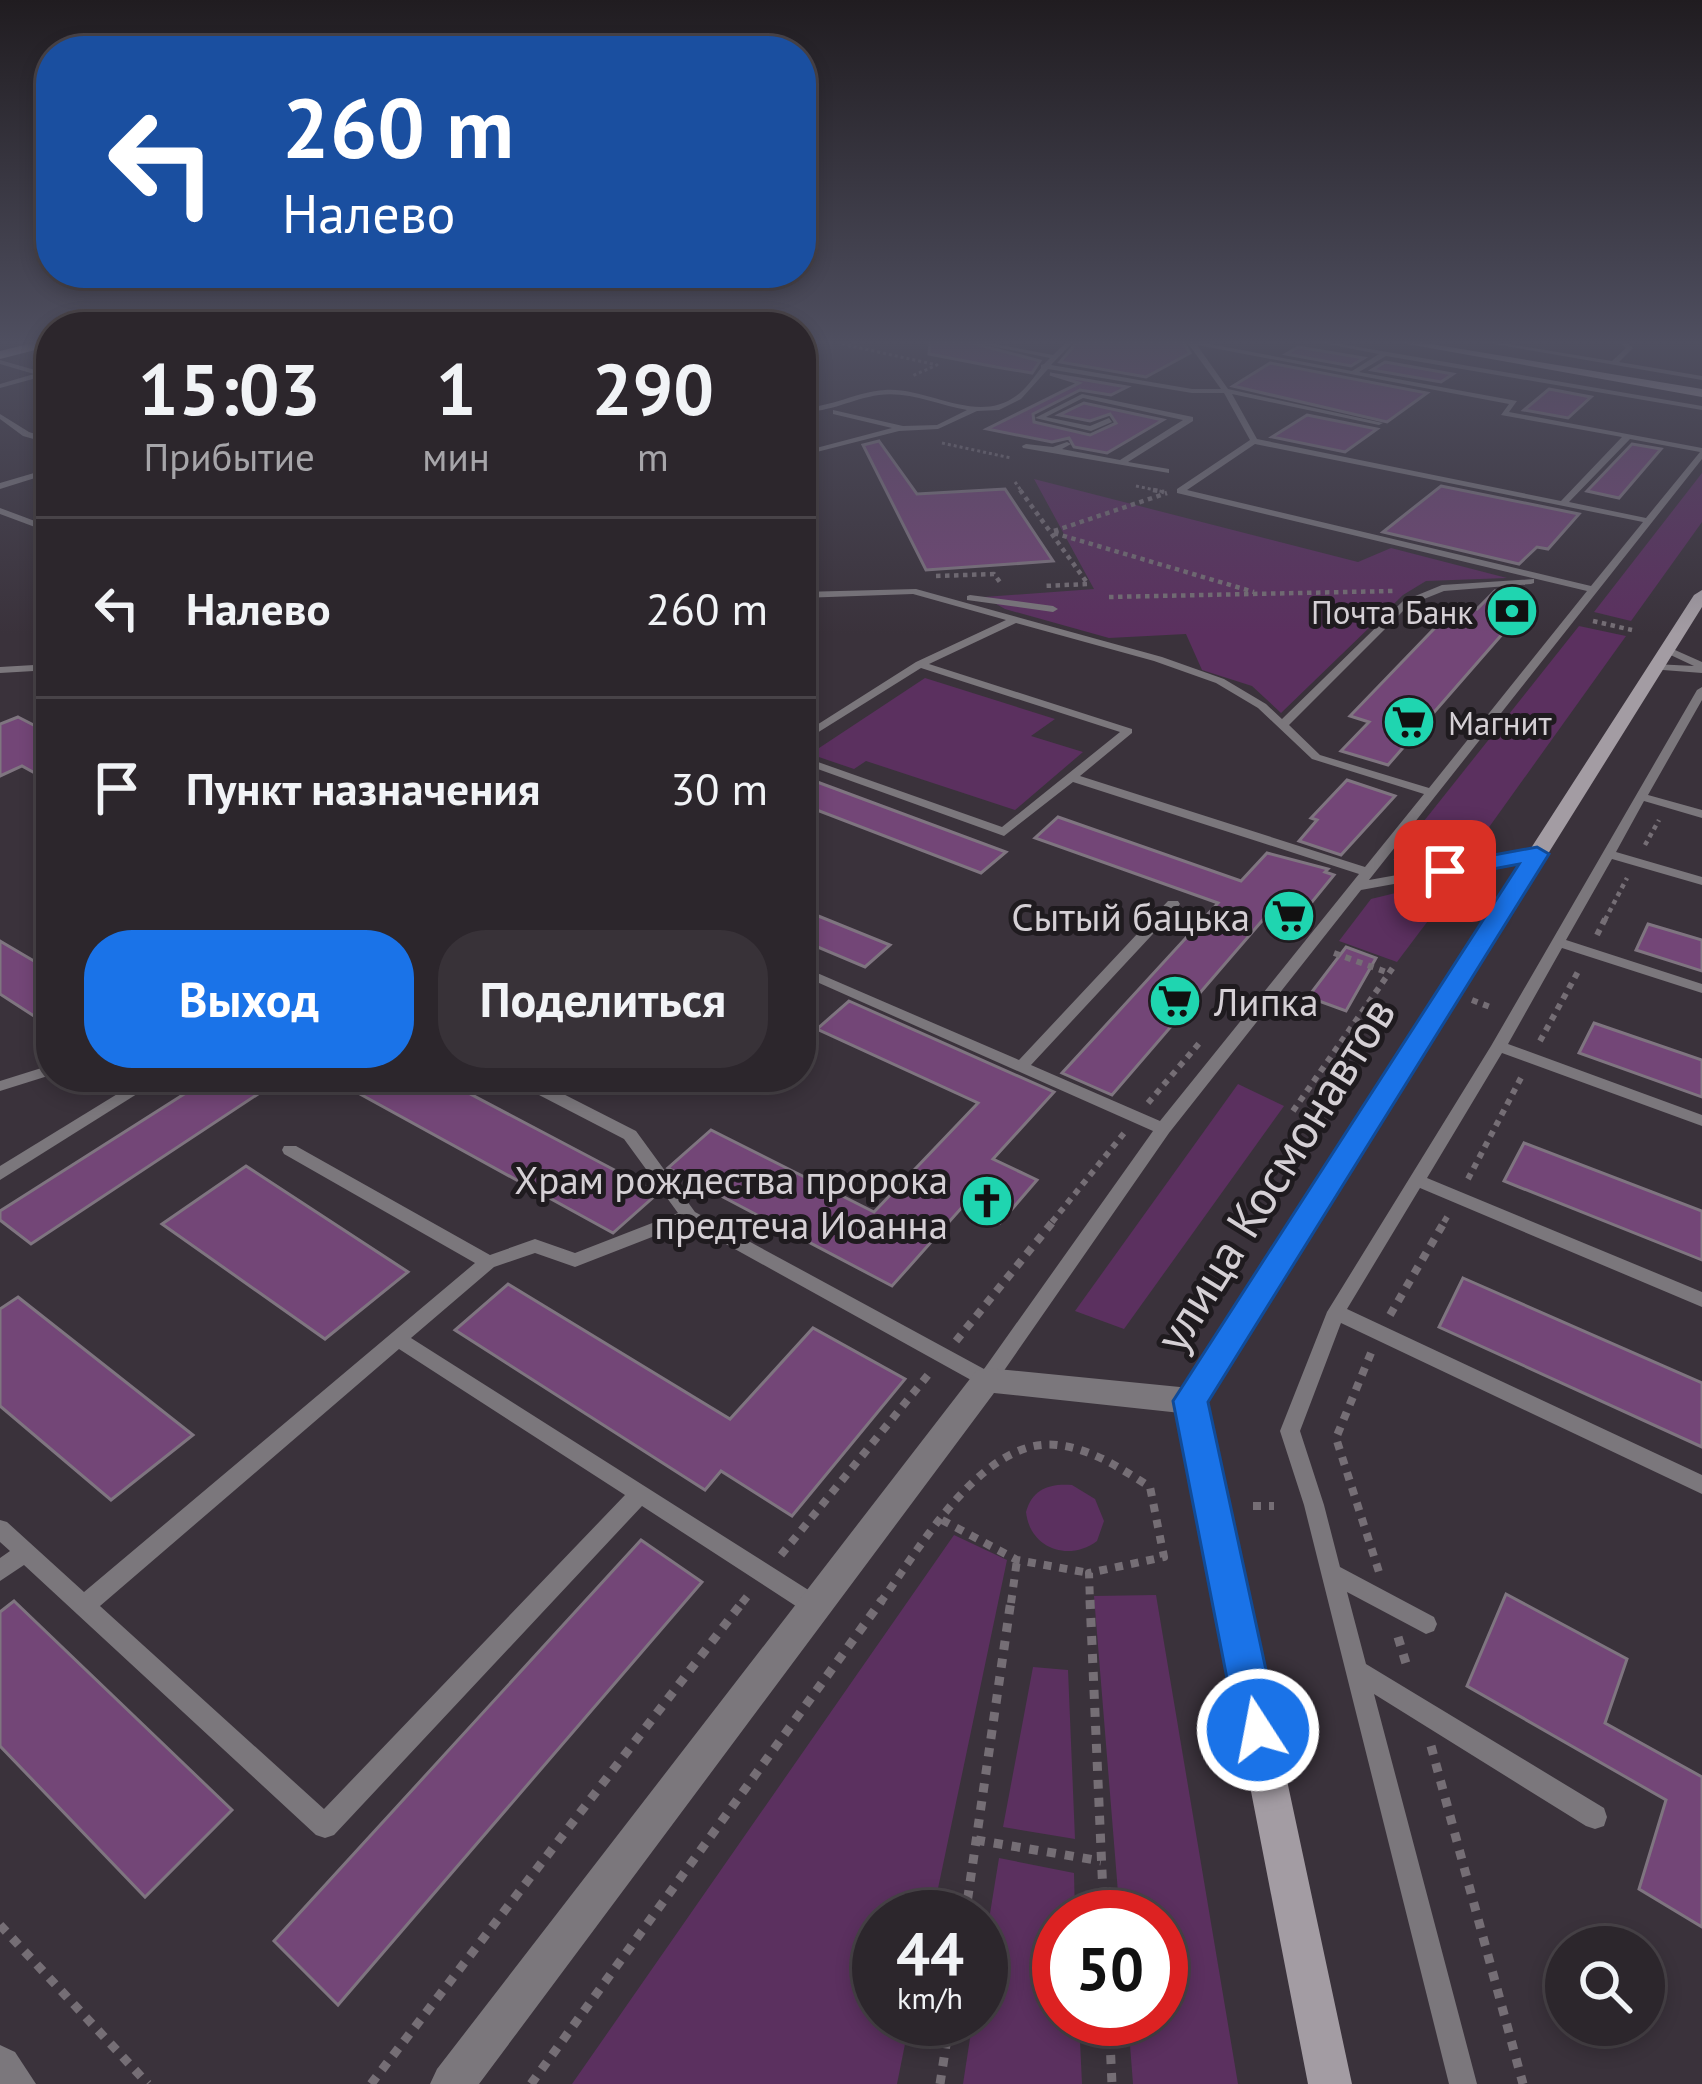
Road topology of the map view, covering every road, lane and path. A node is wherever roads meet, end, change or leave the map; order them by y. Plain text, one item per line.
1 (862, 439) edge
2 (1158, 439) edge
3 (1625, 439) edge
4 (1643, 439) edge
5 (1254, 441) joint
6 (1067, 444) dead end
7 (1026, 446) dead end
8 (816, 450) edge
9 (1054, 450) junction
10 (1702, 452) edge
11 (1122, 462) junction
12 (1166, 471) dead end
13 (36, 475) edge
14 (1015, 482) dead end
15 (0, 486) edge
16 (1180, 491) junction
17 (1563, 503) junction
18 (0, 512) edge
19 (1649, 521) junction
20 (36, 525) edge
21 (1050, 532) junction
22 (926, 577) dead end
23 (1550, 580) junction
24 (1025, 587) dead end
25 (1004, 588) dead end
26 (1435, 590) junction
27 (1594, 590) junction
28 (914, 591) junction
29 (816, 594) edge
30 (1262, 594) junction
31 (1702, 596) edge
32 (1109, 597) dead end
33 (1053, 609) dead end
34 (1016, 620) junction
35 (1589, 620) dead end
36 (1632, 630) dead end
37 (1666, 649) junction
38 (920, 664) junction
39 (36, 668) edge
40 (1654, 668) junction
41 (1702, 668) edge
42 (0, 670) edge
43 (1702, 690) edge
44 (1282, 726) junction
45 (816, 730) edge
46 (816, 764) edge
47 (1071, 777) junction
48 (1430, 792) junction
49 (1642, 797) junction
50 (1668, 804) junction
51 (1702, 814) edge
52 (1537, 854) junction
53 (1609, 854) junction
54 (1636, 861) junction
55 (1366, 872) junction
56 (1702, 881) edge
57 (1354, 887) junction
58 (1173, 904) dead end
59 (1557, 942) junction
60 (1334, 952) dead end
61 (1588, 952) junction
62 (816, 977) edge
63 (1702, 989) edge
64 (1472, 1000) dead end
65 (1490, 1006) dead end
66 (1213, 1026) dead end
67 (1499, 1046) junction
68 (1531, 1058) junction
69 (1020, 1068) junction
70 (36, 1075) edge
71 (0, 1086) edge
72 (132, 1092) edge
73 (546, 1092) edge
74 (1293, 1111) dead end
75 (1136, 1118) junction
76 (1702, 1120) edge
77 (1163, 1129) junction
78 (290, 1150) dead end
79 (0, 1174) edge
80 (1416, 1180) junction
81 (1458, 1198) junction
82 (689, 1216) junction
83 (488, 1262) junction
84 (1702, 1300) edge
85 (1336, 1312) junction
86 (1380, 1332) junction
87 (398, 1339) junction
88 (944, 1356) junction
89 (987, 1380) junction
90 (1190, 1401) junction
91 (1702, 1485) edge
92 (640, 1494) junction
93 (1274, 1506) dead end
94 (1253, 1507) dead end
95 (940, 1519) junction
96 (0, 1529) edge
97 (25, 1552) junction
98 (1017, 1560) junction
99 (0, 1571) edge
100 (1089, 1573) junction
101 (1332, 1573) junction
102 (765, 1574) junction
103 (1388, 1604) junction
104 (813, 1605) junction
105 (84, 1606) junction
106 (1426, 1624) dead end
107 (1357, 1671) junction
108 (1421, 1710) junction
109 (1595, 1817) dead end
110 (976, 1840) junction
111 (1102, 1862) junction
112 (969, 1890) edge
113 (1103, 1890) edge
114 (0, 1924) edge
115 (946, 2046) edge
116 (1110, 2046) edge
117 (0, 2067) edge
118 (14, 2084) edge
119 (148, 2084) edge
120 (371, 2084) edge
121 (452, 2084) edge
122 (531, 2084) edge
123 (940, 2084) edge
124 (1112, 2084) edge
125 (1330, 2084) edge
126 (1463, 2084) edge
127 (1523, 2084) edge

1 - 8 lane
2 - 11 lane
3 - 17 lane
4 - 10 lane
5 - 16 lane
5 - 17 lane
6 - 9 lane
7 - 9 lane
9 - 11 lane
10 - 19 lane
11 - 12 lane
13 - 15 lane
14 - 21 path
16 - 21 path
16 - 23 lane
17 - 19 lane
18 - 20 lane
19 - 27 lane
21 - 24 path
21 - 30 path
22 - 25 path
23 - 26 lane
23 - 27 lane
26 - 30 path
26 - 44 lane
27 - 48 lane
28 - 29 lane
28 - 33 lane
28 - 34 lane
30 - 32 path
31 - 37 main road, улица Космонавтов
34 - 38 lane
34 - 44 lane
35 - 36 path
37 - 40 main road, улица Космонавтов
37 - 41 lane
38 - 45 lane
38 - 47 lane
39 - 42 lane
40 - 41 lane
40 - 52 main road, улица Космонавтов
43 - 49 lane
44 - 48 lane
46 - 47 lane
47 - 55 lane
48 - 55 lane
49 - 50 lane
49 - 53 lane
50 - 51 lane
50 - 54 path
52 - 57 lane
52 - 90 main road, улица Космонавтов
53 - 54 lane
53 - 59 lane
54 - 56 lane
54 - 61 path
55 - 57 lane
57 - 77 lane
58 - 69 lane
59 - 61 lane
59 - 67 lane
60 - 74 path
61 - 63 lane
61 - 68 path
62 - 69 lane
64 - 65 path
66 - 75 path
67 - 68 lane
67 - 80 lane
68 - 76 lane
68 - 81 path
69 - 75 lane
70 - 71 lane
72 - 79 lane
73 - 82 lane
75 - 77 lane
75 - 88 path
77 - 89 lane
78 - 83 lane
80 - 81 lane
80 - 85 lane
81 - 84 lane
81 - 86 path
82 - 83 lane
82 - 88 lane
83 - 87 lane
85 - 86 lane
85 - 101 lane
86 - 91 lane
86 - 103 path
87 - 92 lane
87 - 105 lane
88 - 89 lane
88 - 102 path
89 - 90 street
89 - 104 street
90 - 125 main road, улица Космонавтов
92 - 102 lane
92 - 105 lane
93 - 94 path
95 - 98 path
95 - 100 path
95 - 122 path
96 - 97 lane
97 - 99 lane
97 - 105 lane
98 - 100 path
98 - 110 path
100 - 111 path
101 - 103 lane
101 - 107 lane
102 - 104 lane
102 - 120 path
103 - 106 lane
103 - 108 path
104 - 121 street
107 - 108 lane
107 - 126 lane
108 - 109 lane
108 - 127 path
110 - 111 path
110 - 112 path
111 - 113 path
114 - 119 path
115 - 123 path
116 - 124 path
117 - 118 street

